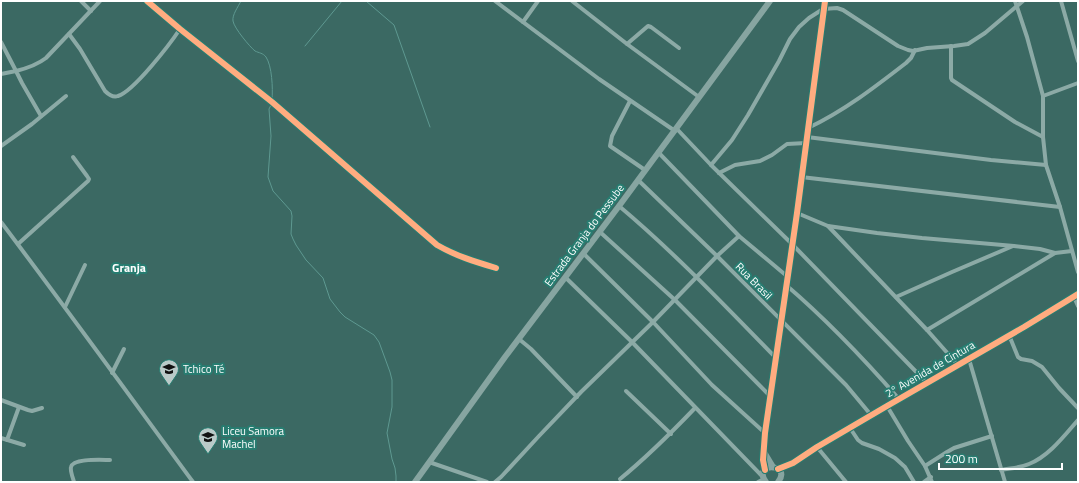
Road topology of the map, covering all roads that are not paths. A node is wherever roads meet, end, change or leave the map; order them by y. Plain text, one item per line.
1 (81, 1) edge
2 (100, 1) edge
3 (147, 1) edge
4 (495, 1) edge
5 (538, 1) edge
6 (572, 1) edge
7 (770, 1) edge
8 (825, 1) edge
9 (1015, 1) edge
10 (1023, 1) edge
11 (1061, 1) edge
12 (1017, 7) junction
13 (823, 9) junction
14 (91, 11) junction
15 (523, 22) junction
16 (180, 30) junction
17 (69, 34) junction
18 (1, 42) edge
19 (627, 44) junction
20 (951, 46) junction
21 (679, 48) dead end
22 (915, 50) junction
23 (1078, 61) edge
24 (16, 71) junction
25 (1, 74) edge
26 (1078, 83) edge
27 (66, 96) dead end
28 (1043, 96) junction
29 (699, 97) junction
30 (630, 101) junction
31 (41, 116) junction
32 (808, 128) junction
33 (675, 130) junction
34 (1043, 137) junction
35 (807, 140) junction
36 (1, 146) edge
37 (658, 152) junction
38 (73, 157) dead end
39 (711, 165) junction
40 (1046, 165) junction
41 (645, 170) junction
42 (719, 173) junction
43 (801, 177) junction
44 (638, 180) junction
45 (620, 206) junction
46 (1060, 207) junction
47 (797, 213) junction
48 (1, 222) edge
49 (828, 226) junction
50 (600, 232) junction
51 (739, 236) junction
52 (18, 244) junction
53 (792, 244) junction
54 (1014, 246) junction
55 (1072, 252) junction
56 (583, 253) junction
57 (1055, 253) junction
58 (717, 256) junction
59 (84, 265) dead end
60 (496, 268) dead end
61 (1078, 272) edge
62 (565, 277) junction
63 (788, 277) junction
64 (697, 278) junction
65 (786, 285) junction
66 (1076, 295) edge
67 (896, 298) junction
68 (675, 300) junction
69 (1078, 306) edge
70 (65, 307) junction
71 (653, 322) junction
72 (782, 322) junction
73 (927, 330) junction
74 (1009, 336) junction
75 (519, 338) junction
76 (632, 342) junction
77 (124, 349) dead end
78 (776, 358) junction
79 (969, 359) junction
80 (958, 365) junction
81 (112, 373) junction
82 (927, 383) junction
83 (626, 391) dead end
84 (577, 397) junction
85 (771, 397) junction
86 (899, 398) junction
87 (1, 400) edge
88 (887, 406) junction
89 (19, 407) junction
90 (42, 408) dead end
91 (695, 408) junction
92 (1078, 408) edge
93 (871, 415) junction
94 (1078, 420) edge
95 (850, 428) junction
96 (765, 433) junction
97 (671, 434) junction
98 (992, 436) junction
99 (1, 438) edge
100 (7, 440) junction
101 (24, 445) dead end
102 (817, 447) junction
103 (764, 452) junction
104 (110, 460) dead end
105 (429, 462) junction
106 (793, 463) junction
107 (925, 466) junction
108 (775, 468) junction
109 (1001, 470) junction
110 (763, 477) edge
111 (930, 477) junction
112 (620, 479) dead end
113 (779, 480) edge
114 (74, 482) edge
115 (193, 482) edge
116 (417, 482) edge
117 (487, 482) edge
118 (495, 482) edge
119 (846, 482) edge
120 (914, 482) edge
121 (924, 482) edge
122 (932, 482) edge
123 (1005, 482) edge

1 - 14 street
2 - 14 street
3 - 16 street
4 - 15 street
5 - 15 street
6 - 19 street
7 - 29 street, Estrada Granja do Pessube
8 - 13 street
9 - 12 street
10 - 12 street
11 - 23 street
12 - 20 street
12 - 28 street
13 - 22 street
13 - 32 street
13 - 39 street
14 - 17 street
15 - 30 street
16 - 17 street
16 - 60 street
17 - 24 street
18 - 24 street
19 - 21 street
19 - 29 street
20 - 22 street
20 - 34 street
22 - 32 street
24 - 25 street
24 - 31 street
26 - 28 street
27 - 31 street
28 - 34 street
29 - 33 street, Estrada Granja do Pessube
30 - 33 street
30 - 41 street
31 - 36 street
32 - 35 street
33 - 37 street, Estrada Granja do Pessube
33 - 39 street
34 - 40 street
35 - 40 street
35 - 42 street
35 - 43 street
37 - 41 street, Estrada Granja do Pessube
37 - 51 street
38 - 52 street
39 - 42 street
40 - 46 street
41 - 44 street, Estrada Granja do Pessube
42 - 53 street
43 - 46 street
43 - 47 street
44 - 45 street, Estrada Granja do Pessube
44 - 58 street, Rua Brasil
45 - 50 street, Estrada Granja do Pessube
45 - 64 street
46 - 55 street
47 - 49 street
47 - 53 street
48 - 52 street
49 - 54 street
49 - 67 street
50 - 56 street, Estrada Granja do Pessube
50 - 68 street
51 - 58 street
51 - 63 street
52 - 70 street
53 - 63 street
53 - 82 street
54 - 57 street
54 - 67 street
55 - 57 street
55 - 61 street
56 - 62 street, Estrada Granja do Pessube
56 - 71 street
57 - 73 street
58 - 64 street
58 - 72 street, Rua Brasil
59 - 70 street
62 - 75 street, Estrada Granja do Pessube
62 - 76 street
63 - 65 street
64 - 68 street
64 - 78 street
65 - 72 street
65 - 86 street
66 - 69 street
66 - 74 street, 2° Avenida de Cintura
67 - 73 street
68 - 71 street
68 - 85 street
70 - 81 street
71 - 76 street
71 - 96 street
72 - 78 street
72 - 93 street, Rua Brasil
73 - 80 street
74 - 79 street, 2° Avenida de Cintura
74 - 92 street
75 - 84 street
75 - 105 street, Estrada Granja do Pessube
76 - 84 street
76 - 91 street
77 - 81 street
78 - 85 street
79 - 80 street, 2° Avenida de Cintura
79 - 98 street
80 - 82 street, 2° Avenida de Cintura
81 - 115 street
82 - 86 street, 2° Avenida de Cintura
83 - 97 street
84 - 118 street
85 - 96 street
86 - 88 street, 2° Avenida de Cintura
87 - 89 street
88 - 93 street, 2° Avenida de Cintura
88 - 107 street
89 - 90 street
89 - 100 street
91 - 97 street
91 - 110 street
93 - 95 street, 2° Avenida de Cintura
94 - 109 street
95 - 102 street, 2° Avenida de Cintura
95 - 120 street
96 - 103 street
97 - 112 street
98 - 107 street
98 - 109 street
99 - 100 street
100 - 101 street
102 - 106 street, 2° Avenida de Cintura
102 - 119 street
103 - 108 street
103 - 110 street
104 - 114 street
105 - 116 street, Estrada Granja do Pessube
105 - 117 street
106 - 108 street
106 - 113 street
107 - 111 street
108 - 110 street
108 - 113 street
109 - 123 street
111 - 121 street
111 - 122 street

